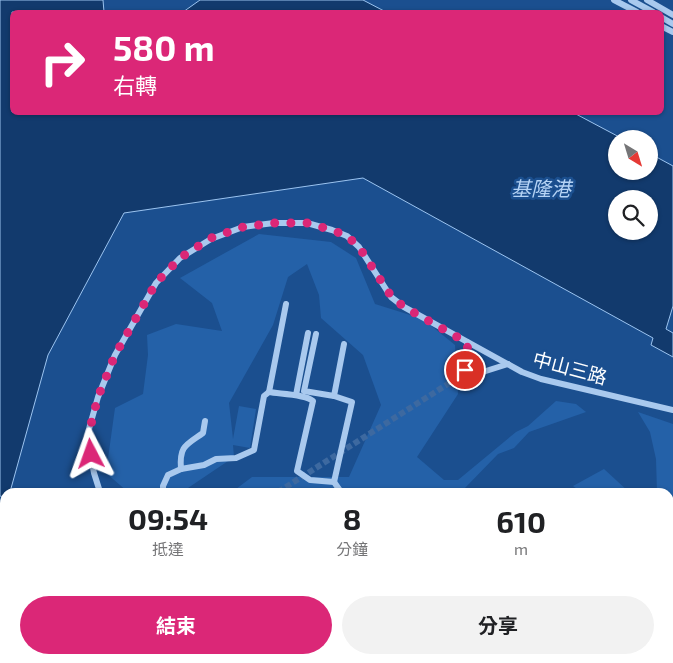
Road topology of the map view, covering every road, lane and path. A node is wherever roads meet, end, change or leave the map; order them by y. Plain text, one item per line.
1 (614, 0) edge
2 (631, 0) edge
3 (648, 0) edge
4 (633, 10) edge
5 (649, 10) edge
6 (673, 15) edge
7 (286, 304) dead end
8 (308, 333) dead end
9 (316, 334) dead end
10 (466, 342) junction
11 (344, 344) dead end
12 (508, 364) junction
13 (269, 392) junction
14 (296, 395) junction
15 (334, 396) junction
16 (673, 410) edge
17 (205, 421) dead end
18 (180, 468) junction
19 (334, 482) junction
20 (99, 488) edge
21 (163, 488) edge
22 (338, 488) edge

1 - 4 street
2 - 5 street
3 - 6 street
7 - 13 street
8 - 14 street
9 - 15 street
10 - 12 street, 中山三路
10 - 12 street
10 - 20 street, 中山三路
11 - 15 street
12 - 16 street, 中山三路
13 - 14 street
13 - 18 street
14 - 19 street
15 - 19 street
17 - 18 street
18 - 21 street
19 - 22 street

